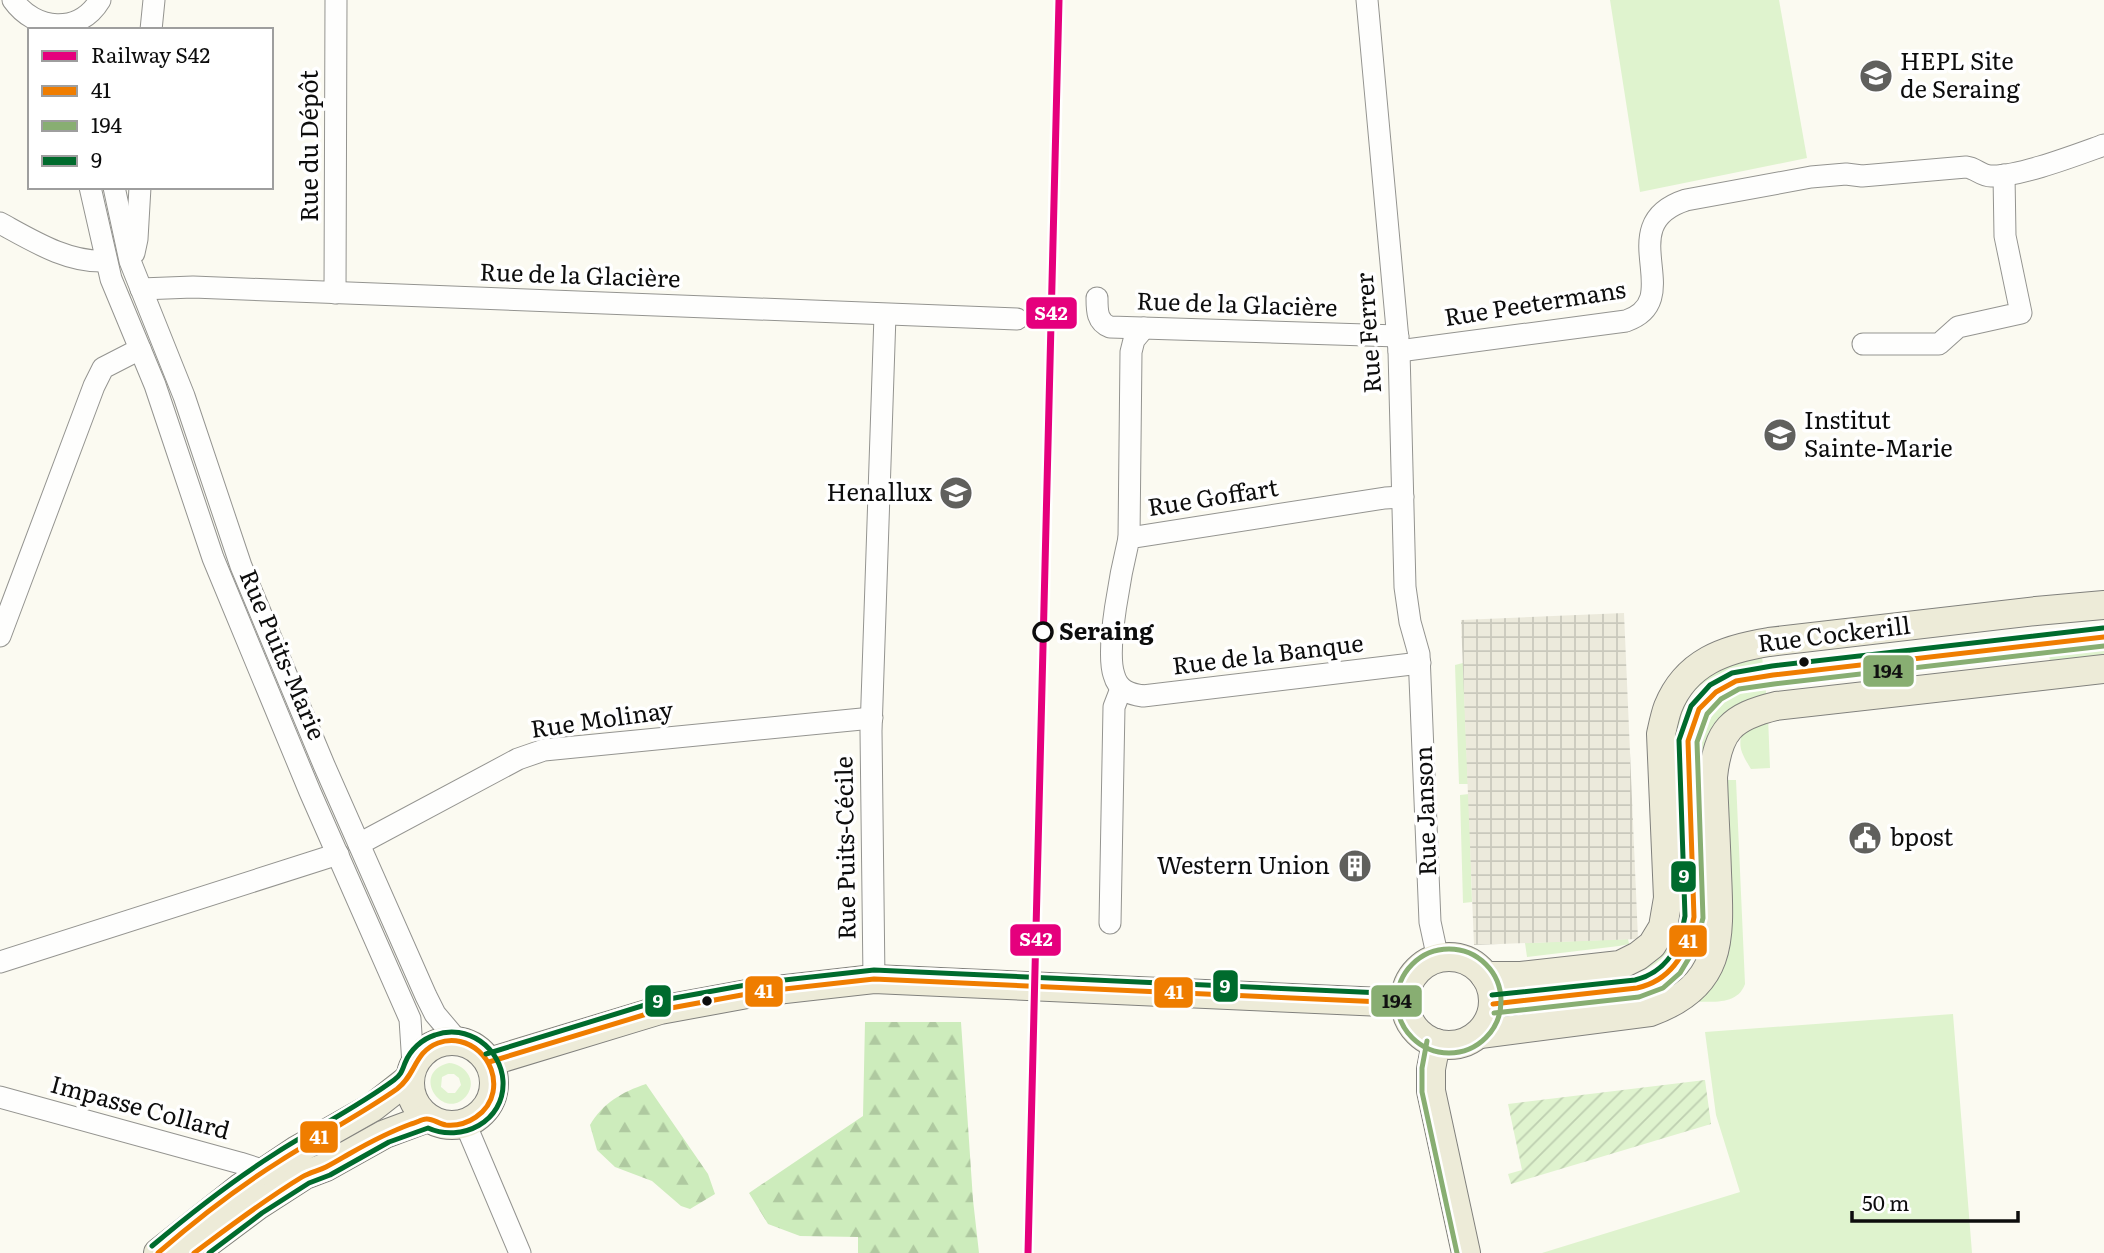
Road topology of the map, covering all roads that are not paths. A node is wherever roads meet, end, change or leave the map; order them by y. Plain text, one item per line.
1 (12, 0) edge
2 (154, 0) edge
3 (336, 0) edge
4 (1367, 0) edge
5 (94, 13) edge
6 (42, 26) edge
7 (151, 28) edge
8 (2104, 145) edge
9 (2004, 175) junction
10 (90, 189) edge
11 (114, 189) edge
12 (140, 189) edge
13 (0, 223) edge
14 (106, 261) junction
15 (130, 261) junction
16 (141, 289) junction
17 (335, 293) junction
18 (1097, 298) dead end
19 (885, 315) junction
20 (1017, 319) dead end
21 (1144, 328) junction
22 (1399, 344) junction
23 (1863, 344) dead end
24 (139, 349) junction
25 (1403, 497) junction
26 (1129, 538) junction
27 (2104, 606) edge
28 (0, 636) edge
29 (1420, 663) junction
30 (2104, 669) edge
31 (1123, 690) junction
32 (872, 718) junction
33 (359, 845) junction
34 (338, 855) junction
35 (1110, 923) dead end
36 (1437, 959) junction
37 (0, 961) edge
38 (1485, 976) junction
39 (874, 979) junction
40 (1405, 1003) junction
41 (1480, 1034) junction
42 (457, 1040) junction
43 (1436, 1043) junction
44 (489, 1062) junction
45 (412, 1071) junction
46 (0, 1097) edge
47 (428, 1118) junction
48 (466, 1123) junction
49 (265, 1171) junction
50 (158, 1253) edge
51 (194, 1253) edge
52 (520, 1253) edge
53 (1466, 1253) edge

1 - 6 street
2 - 7 street
3 - 17 street, Rue du Dépôt
4 - 22 street, Rue Ferrer
5 - 6 street
8 - 9 street, Rue Peetermans
9 - 22 street, Rue Peetermans
9 - 23 street
10 - 14 street, Rue Puits-Marie
11 - 15 street, Rue Puits-Marie
12 - 15 street
13 - 14 street
14 - 24 street, Rue Puits-Marie
15 - 16 street, Rue Puits-Marie
16 - 17 street, Rue de la Glacière
16 - 33 street, Rue Puits-Marie
17 - 19 street, Rue de la Glacière
18 - 21 street, Rue de la Glacière
19 - 20 street, Rue de la Glacière
19 - 32 street, Rue Puits-Cécile
21 - 22 street, Rue de la Glacière
21 - 26 street
22 - 25 street, Rue Ferrer
24 - 28 street
24 - 34 street, Rue Puits-Marie
25 - 26 street, Rue Goffart
25 - 29 street, Rue Ferrer
26 - 31 street, Rue Goffart
27 - 38 main road, Rue Cockerill
29 - 31 street, Rue de la Banque
29 - 36 street, Rue Janson
30 - 41 main road
31 - 35 street
32 - 33 street, Rue Molinay
32 - 39 street, Rue Puits-Cécile
33 - 42 street, Rue Puits-Marie
34 - 37 street
34 - 45 street, Rue Puits-Marie
36 - 38 main road
36 - 40 main road
38 - 41 main road
39 - 40 main road
39 - 44 main road
40 - 43 main road
41 - 43 main road
42 - 44 main road
42 - 45 main road
43 - 53 main road
44 - 48 main road
45 - 47 main road
45 - 49 main road
46 - 49 street, Impasse Collard
47 - 48 main road
47 - 51 main road
48 - 52 street
49 - 50 main road

